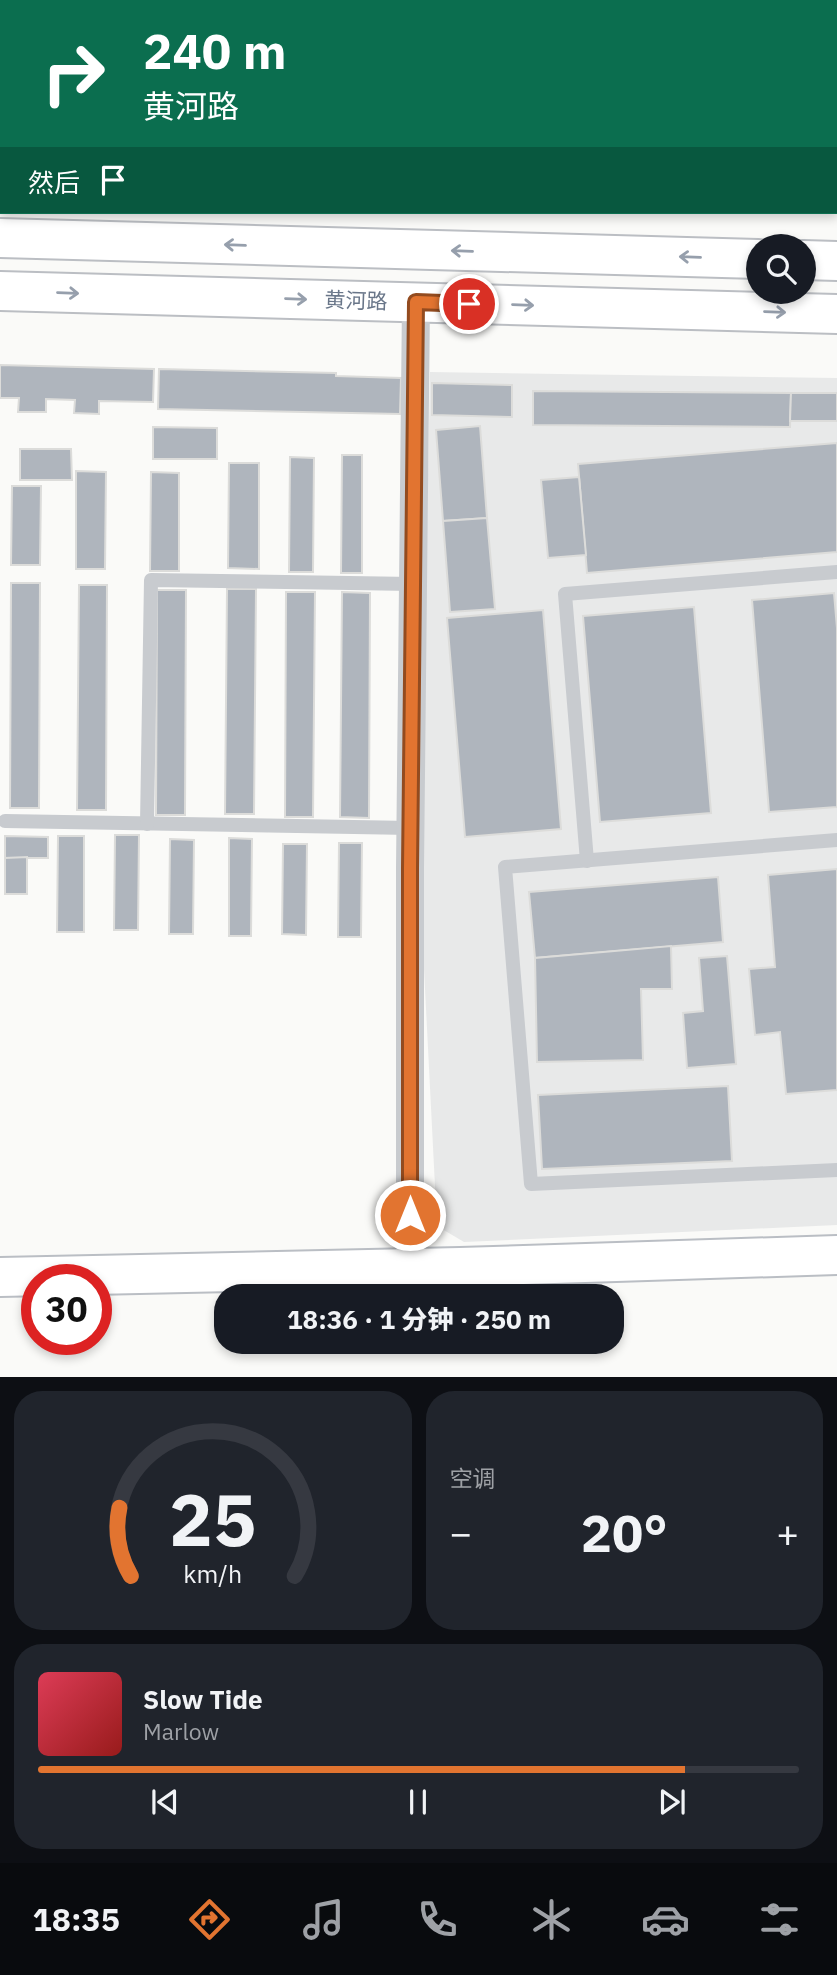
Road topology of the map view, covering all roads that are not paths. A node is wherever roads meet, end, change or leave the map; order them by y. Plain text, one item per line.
1 (0, 238) edge
2 (746, 259) edge
3 (816, 260) edge
4 (837, 261) edge
5 (0, 291) edge
6 (416, 302) junction
7 (837, 314) edge
8 (837, 572) edge
9 (413, 584) junction
10 (5, 821) dead end
11 (147, 824) junction
12 (411, 828) junction
13 (837, 840) edge
14 (587, 861) junction
15 (837, 1170) edge
16 (837, 1255) edge
17 (410, 1268) junction
18 (0, 1277) edge

2 -> 1 main road
3 - 4 main road
5 -> 6 main road, 黄河路
6 -> 7 main road, 黄河路
6 - 9 street
8 - 14 lane
9 - 11 lane
9 - 12 street
10 - 11 lane
11 - 12 lane
12 - 17 street
13 - 14 lane
14 - 15 lane
16 - 17 main road
17 - 18 main road

